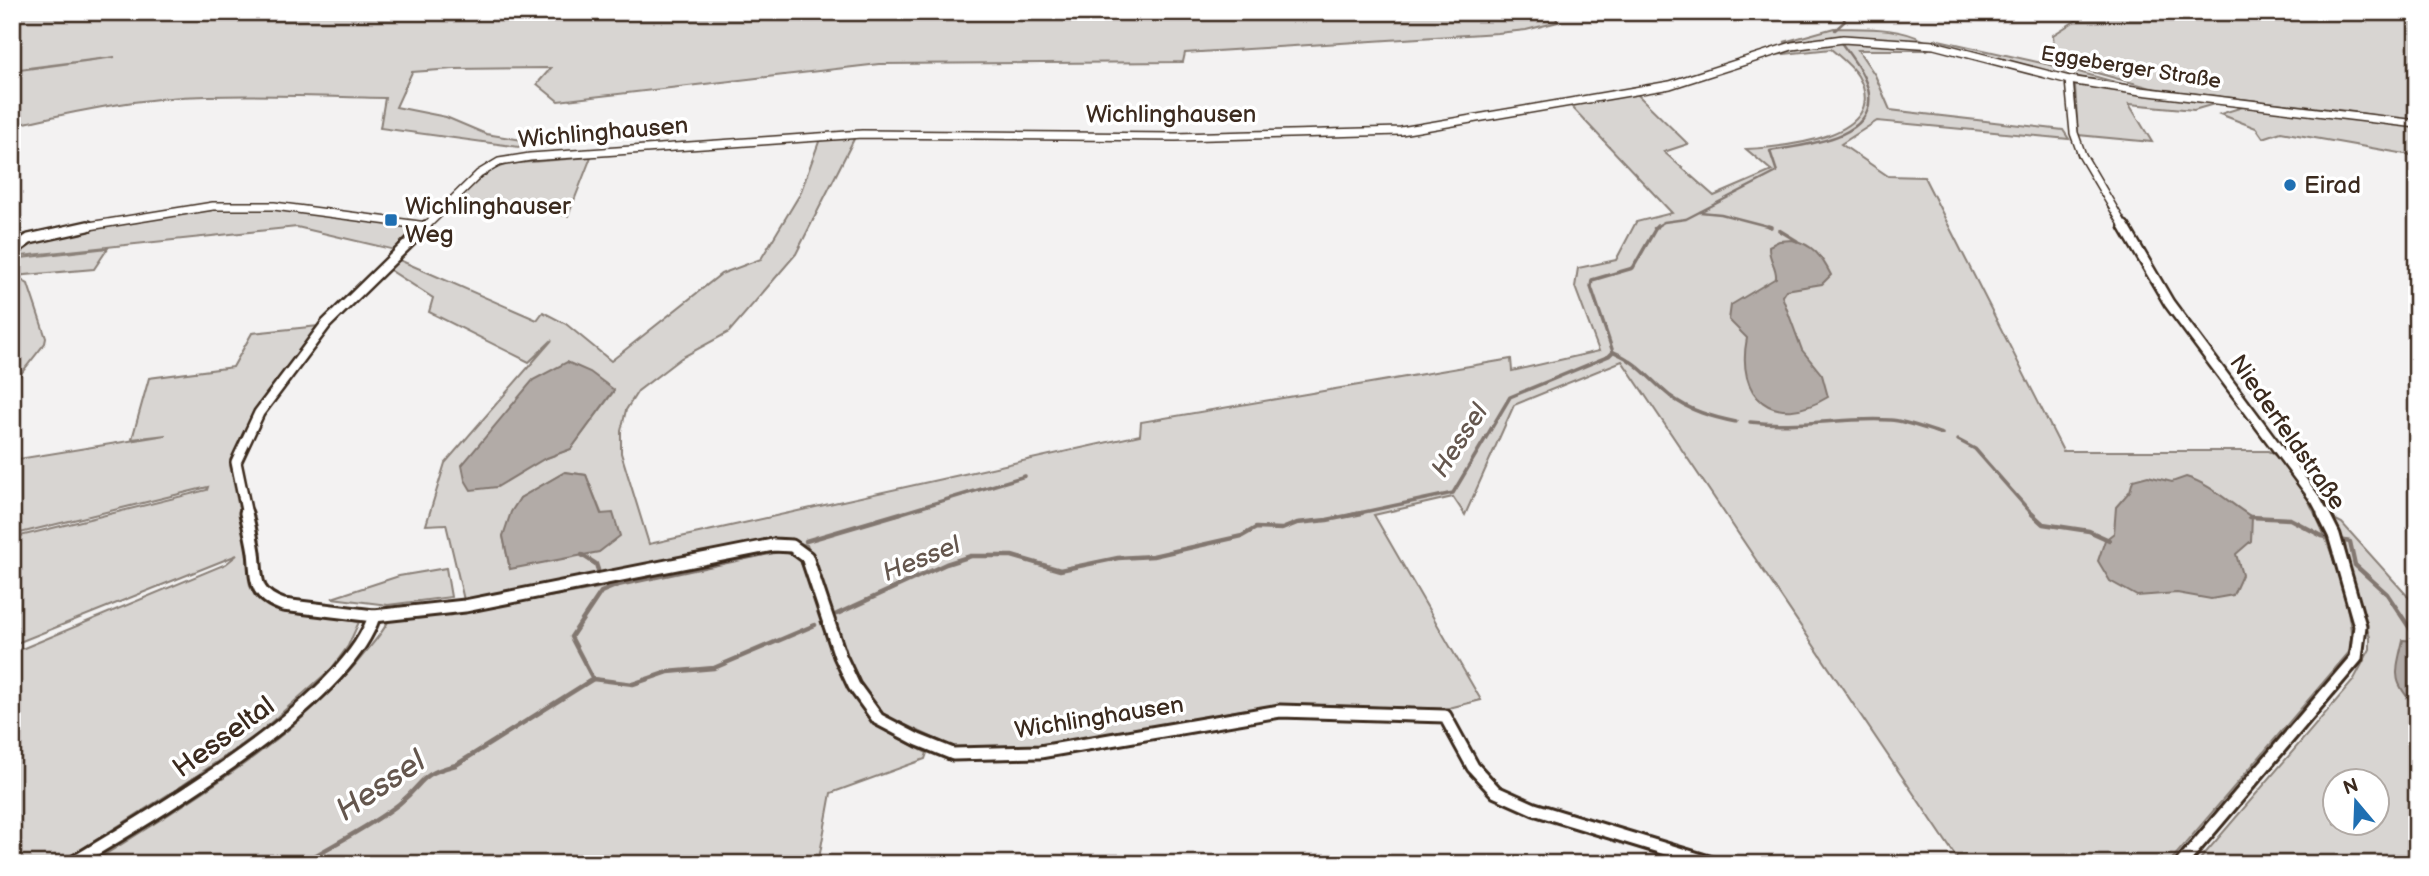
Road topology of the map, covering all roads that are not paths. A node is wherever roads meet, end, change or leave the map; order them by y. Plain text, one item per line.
1 (1759, 55) joint
2 (2069, 80) junction
3 (2417, 124) edge
4 (427, 226) junction
5 (12, 251) edge
6 (374, 616) junction
7 (71, 864) edge
8 (1715, 864) edge
9 (2181, 864) edge

1 - 2 street, Eggeberger Straße
1 - 4 street, Wichlinghausen
2 - 3 street, Eggeberger Straße
2 - 9 street, Niederfeldstraße
4 - 5 street
4 - 6 street, Wichlinghausen
6 - 7 street, Hesseltal
6 - 8 street, Wichlinghausen

